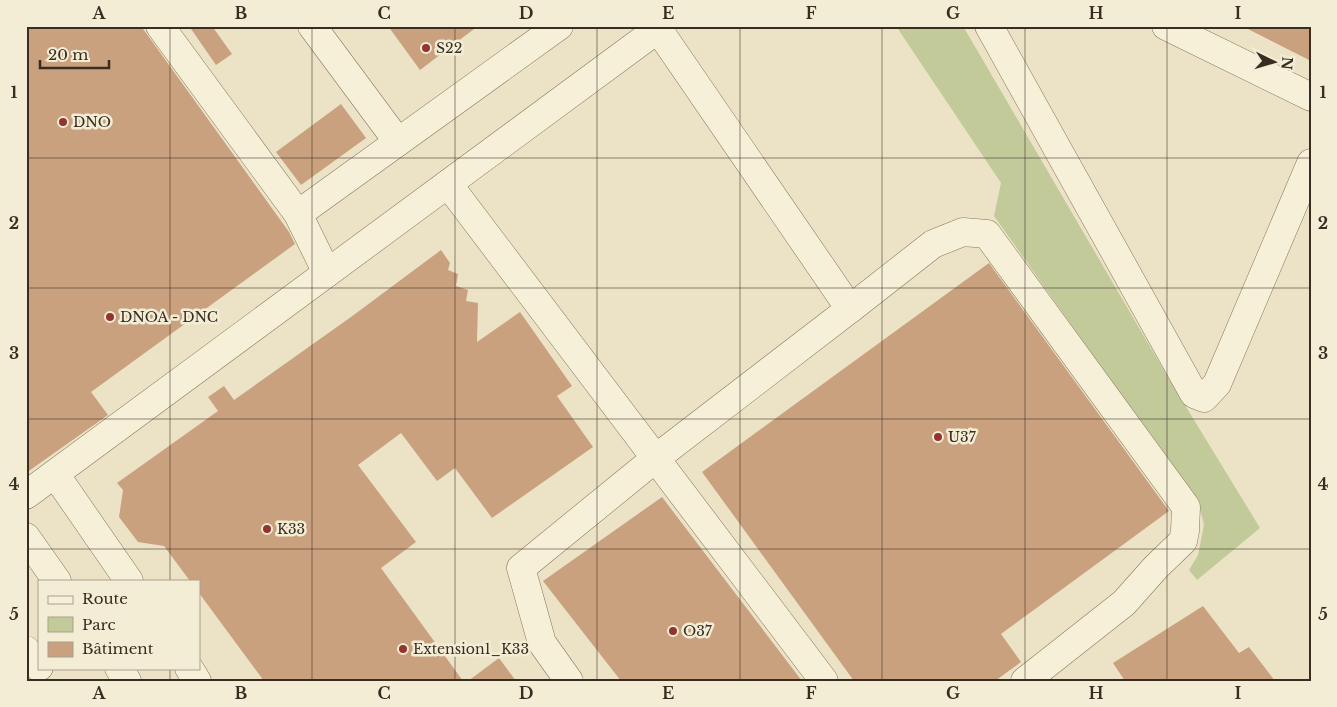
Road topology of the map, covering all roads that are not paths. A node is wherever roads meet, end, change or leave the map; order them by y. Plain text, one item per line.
1 (160, 26) edge
2 (312, 26) edge
3 (559, 26) edge
4 (989, 26) edge
5 (1166, 26) edge
6 (651, 30) edge
7 (1311, 97) edge
8 (398, 142) junction
9 (1311, 163) edge
10 (448, 184) junction
11 (298, 214) junction
12 (328, 273) junction
13 (850, 309) junction
14 (656, 458) junction
15 (55, 474) junction
16 (26, 495) edge
17 (26, 537) edge
18 (56, 580) edge
19 (128, 580) edge
20 (26, 650) edge
21 (38, 667) edge
22 (41, 670) edge
23 (119, 670) edge
24 (190, 670) edge
25 (49, 681) edge
26 (127, 681) edge
27 (197, 681) edge
28 (569, 681) edge
29 (824, 681) edge
30 (1025, 681) edge

1 - 11 street
2 - 8 street
3 - 8 street
4 - 9 street
5 - 7 street
6 - 10 street
6 - 13 street
8 - 11 street
10 - 12 street
10 - 14 street
11 - 12 street
12 - 15 street
13 - 14 street
13 - 30 street
14 - 28 street
14 - 29 street
15 - 16 street
15 - 19 street
17 - 18 street
20 - 21 street
22 - 25 street
23 - 26 street
24 - 27 street

